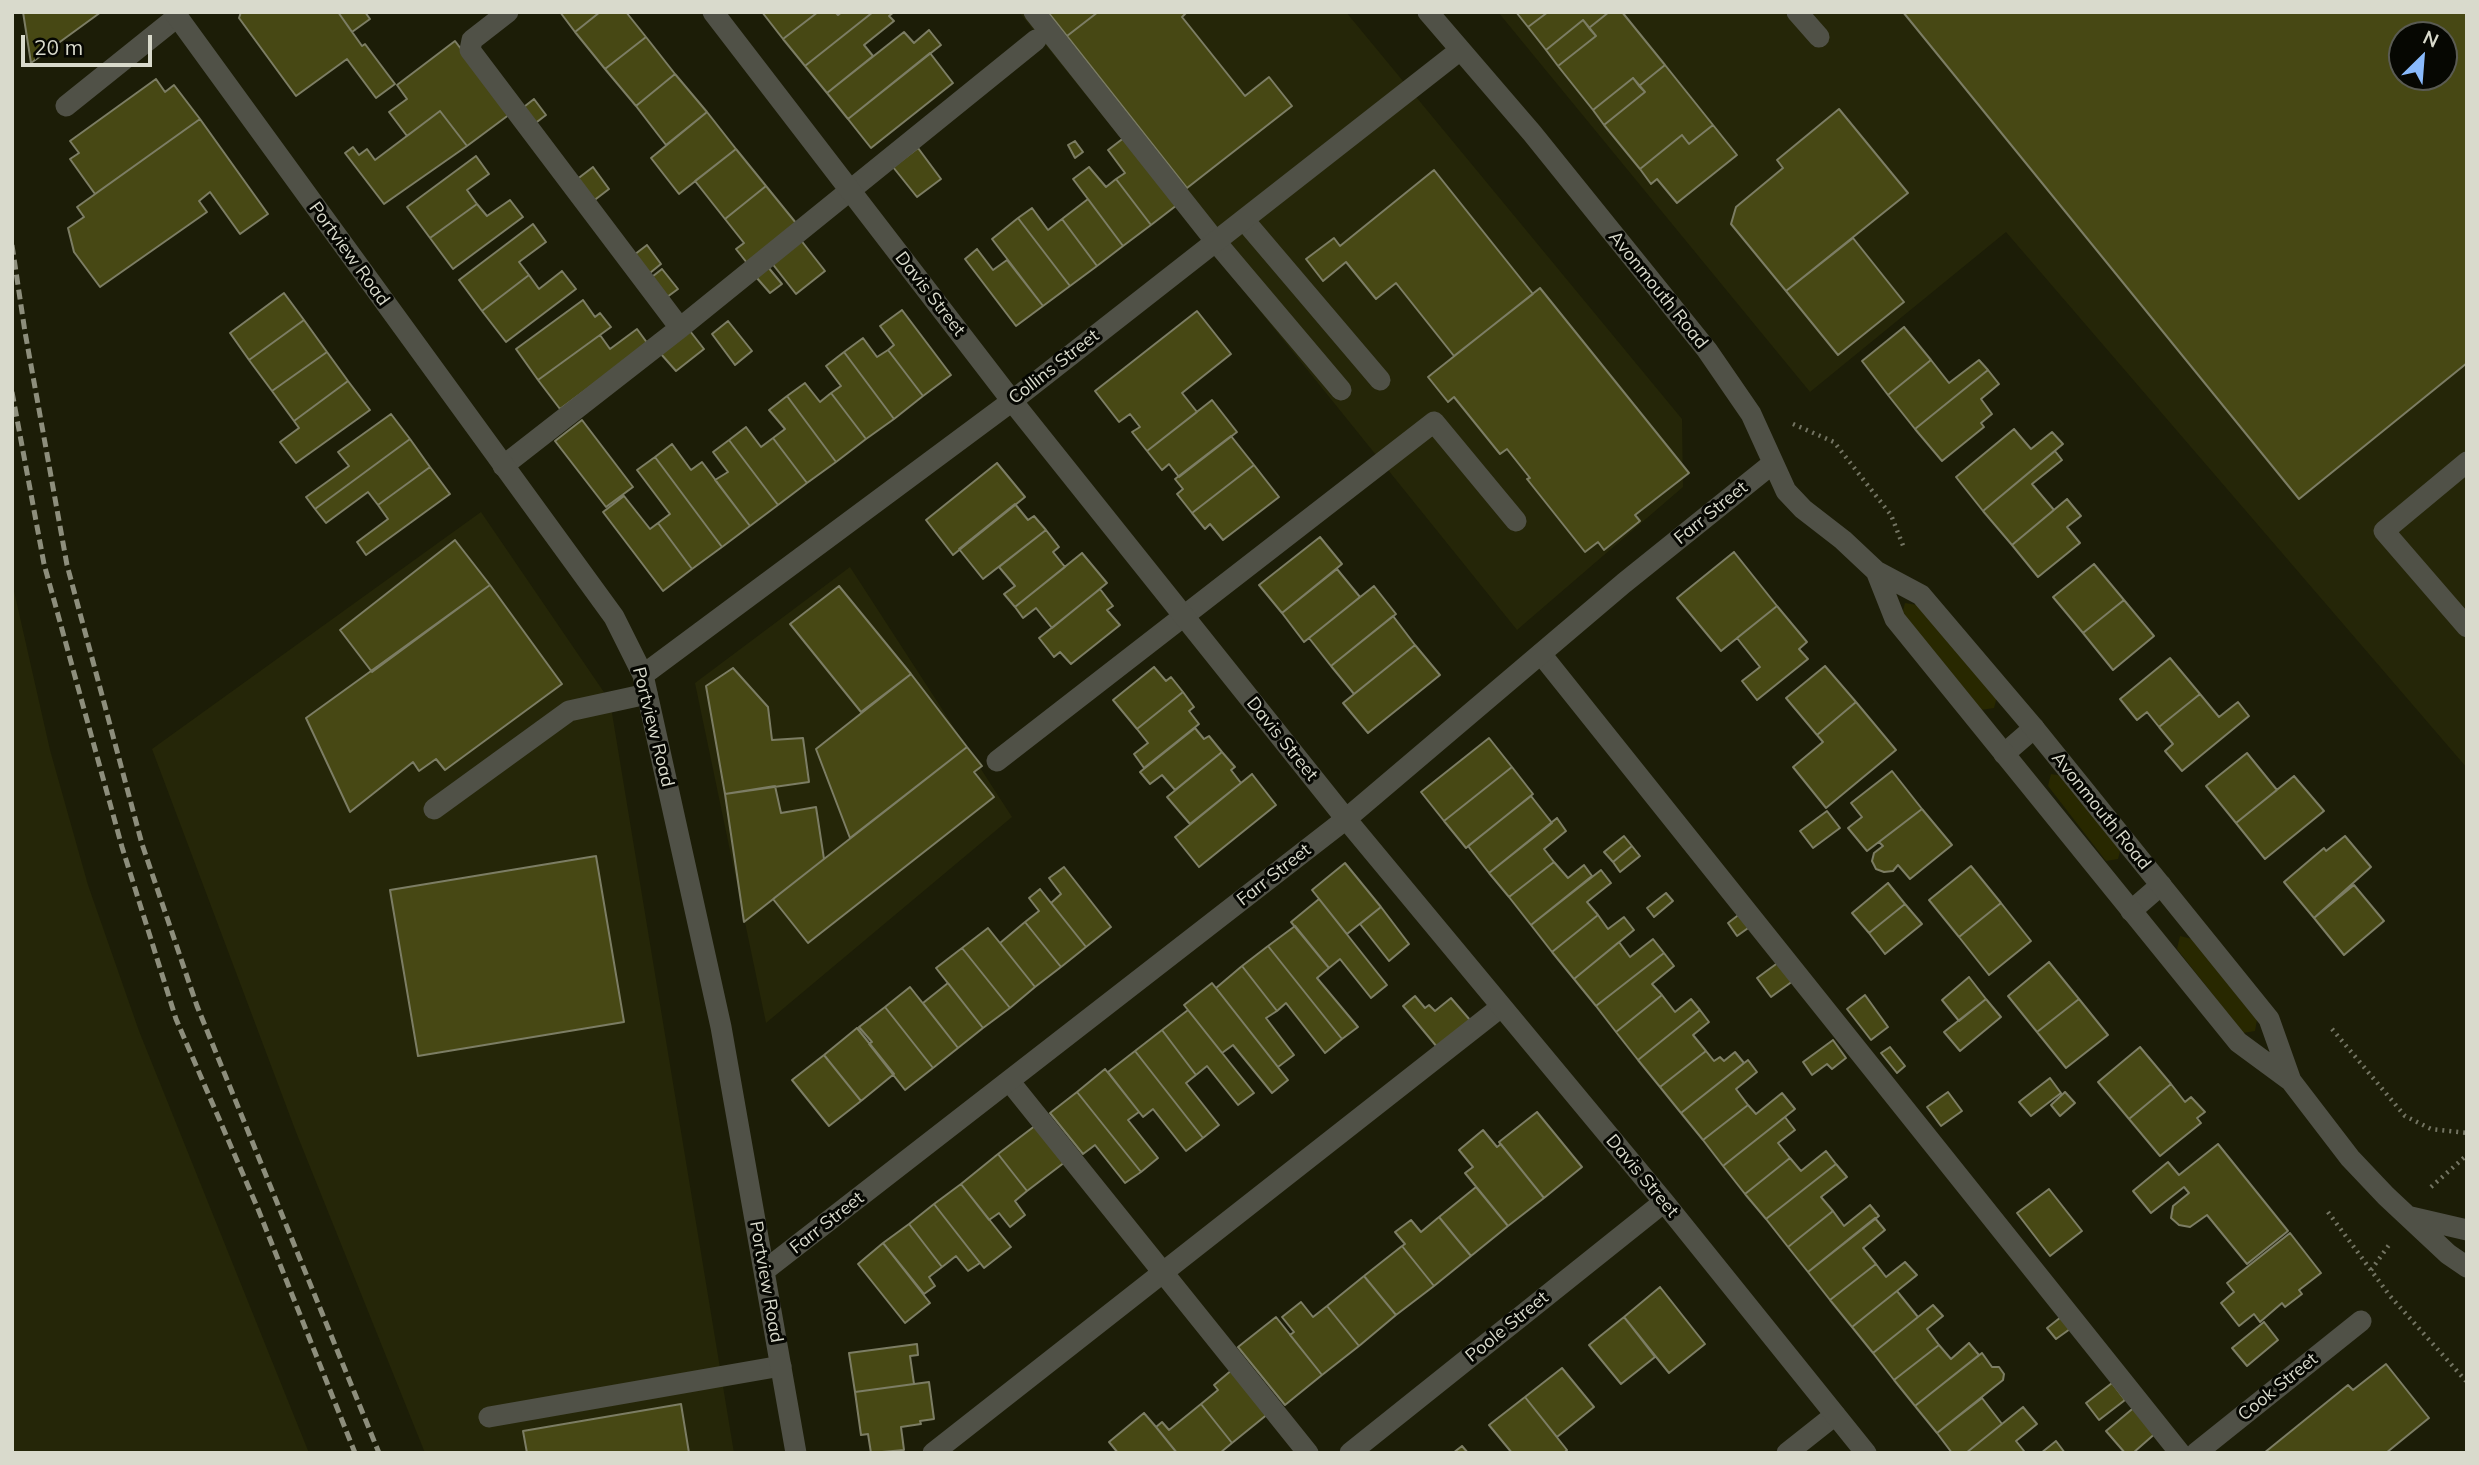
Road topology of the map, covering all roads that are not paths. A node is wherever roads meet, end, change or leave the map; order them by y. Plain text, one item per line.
1 (508, 12) edge
2 (713, 12) edge
3 (1034, 12) edge
4 (1428, 12) edge
5 (1797, 12) edge
6 (178, 14) edge
7 (1819, 37) dead end
8 (1036, 40) dead end
9 (1459, 51) junction
10 (66, 106) dead end
11 (850, 191) junction
12 (1244, 220) junction
13 (1216, 242) junction
14 (680, 328) junction
15 (1380, 380) dead end
16 (1340, 390) dead end
17 (1012, 401) junction
18 (2467, 461) edge
19 (1772, 464) junction
20 (503, 466) junction
21 (1516, 520) dead end
22 (1876, 571) junction
23 (1184, 616) junction
24 (2467, 627) edge
25 (1541, 654) junction
26 (645, 685) junction
27 (2034, 728) junction
28 (2004, 754) junction
29 (997, 761) dead end
30 (435, 809) dead end
31 (1346, 819) junction
32 (2161, 885) junction
33 (2131, 911) junction
34 (1501, 1006) junction
35 (2291, 1080) junction
36 (1010, 1082) junction
37 (1664, 1202) junction
38 (2409, 1217) junction
39 (2467, 1230) edge
40 (2467, 1267) edge
41 (764, 1271) junction
42 (1163, 1274) junction
43 (2361, 1321) dead end
44 (781, 1366) junction
45 (1835, 1415) junction
46 (489, 1417) dead end
47 (796, 1453) edge
48 (933, 1453) edge
49 (1308, 1453) edge
50 (1350, 1453) edge
51 (1787, 1453) edge
52 (1866, 1453) edge
53 (2180, 1453) edge
54 (2196, 1453) edge

1 - 14 street
2 - 11 street, Davis Street
3 - 13 street
4 - 9 street, Avonmouth Road
5 - 7 street
6 - 10 street
6 - 20 street, Portview Road
8 - 11 street
9 - 12 street, Collins Street
9 - 19 street, Avonmouth Road
11 - 14 street
11 - 17 street, Davis Street
12 - 13 street, Collins Street
12 - 15 street
13 - 16 street
13 - 17 street, Collins Street
14 - 20 street
17 - 23 street, Davis Street
17 - 26 street, Collins Street
18 - 24 street
19 - 22 street, Avonmouth Road
19 - 25 street, Farr Street
20 - 26 street, Portview Road
21 - 23 street
22 - 27 street, Avonmouth Road
22 - 28 street, Avonmouth Road
23 - 29 street
23 - 31 street, Davis Street
25 - 31 street, Farr Street
25 - 53 street
26 - 30 street
26 - 41 street, Portview Road
27 - 28 street
27 - 32 street, Avonmouth Road
28 - 33 street, Avonmouth Road
31 - 34 street, Davis Street
31 - 36 street, Farr Street
32 - 33 street
32 - 35 street, Avonmouth Road
33 - 35 street, Avonmouth Road
34 - 37 street, Davis Street
34 - 42 street
35 - 38 street, Avonmouth Road
36 - 41 street, Farr Street
36 - 42 street
37 - 45 street, Davis Street
37 - 50 street, Poole Street
38 - 39 street
38 - 40 street, Avonmouth Road
41 - 44 street, Portview Road
42 - 48 street
42 - 49 street
43 - 54 street, Cook Street
44 - 46 street
44 - 47 street, Portview Road
45 - 51 street
45 - 52 street, Davis Street

